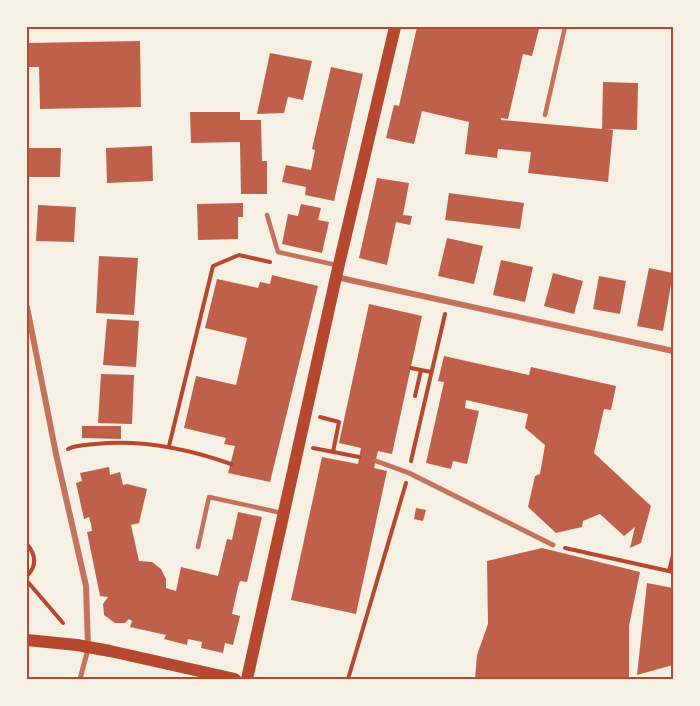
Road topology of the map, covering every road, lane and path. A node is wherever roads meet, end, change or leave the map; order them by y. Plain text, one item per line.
1 (395, 27) edge
2 (565, 27) edge
3 (545, 115) dead end
4 (267, 215) dead end
5 (272, 262) dead end
6 (338, 271) junction
7 (447, 301) junction
8 (27, 308) edge
9 (673, 351) edge
10 (411, 368) dead end
11 (422, 370) junction
12 (431, 372) junction
13 (415, 396) dead end
14 (306, 414) junction
15 (169, 446) junction
16 (56, 454) junction
17 (359, 457) dead end
18 (375, 461) dead end
19 (231, 464) dead end
20 (409, 473) junction
21 (285, 514) junction
22 (27, 544) edge
23 (553, 545) joint
24 (198, 547) dead end
25 (673, 555) edge
26 (671, 572) edge
27 (27, 576) edge
28 (27, 581) edge
29 (63, 623) dead end
30 (29, 641) edge
31 (88, 647) junction
32 (80, 679) edge
33 (235, 679) edge
34 (247, 679) edge
35 (348, 679) edge

1 - 6 main road
2 - 3 lane
4 - 6 lane
5 - 15 path
6 - 7 street
6 - 14 main road
7 - 9 street
7 - 12 path
8 - 16 street
10 - 11 path
11 - 12 path
11 - 13 path
12 - 20 path
14 - 17 path
14 - 21 main road
15 - 16 path
15 - 19 path
16 - 31 street
18 - 20 street
20 - 23 street
20 - 35 path
21 - 24 lane
21 - 34 main road
22 - 27 path
23 - 26 path
25 - 26 path
28 - 29 path
30 - 31 main road
31 - 32 street
31 - 33 main road

